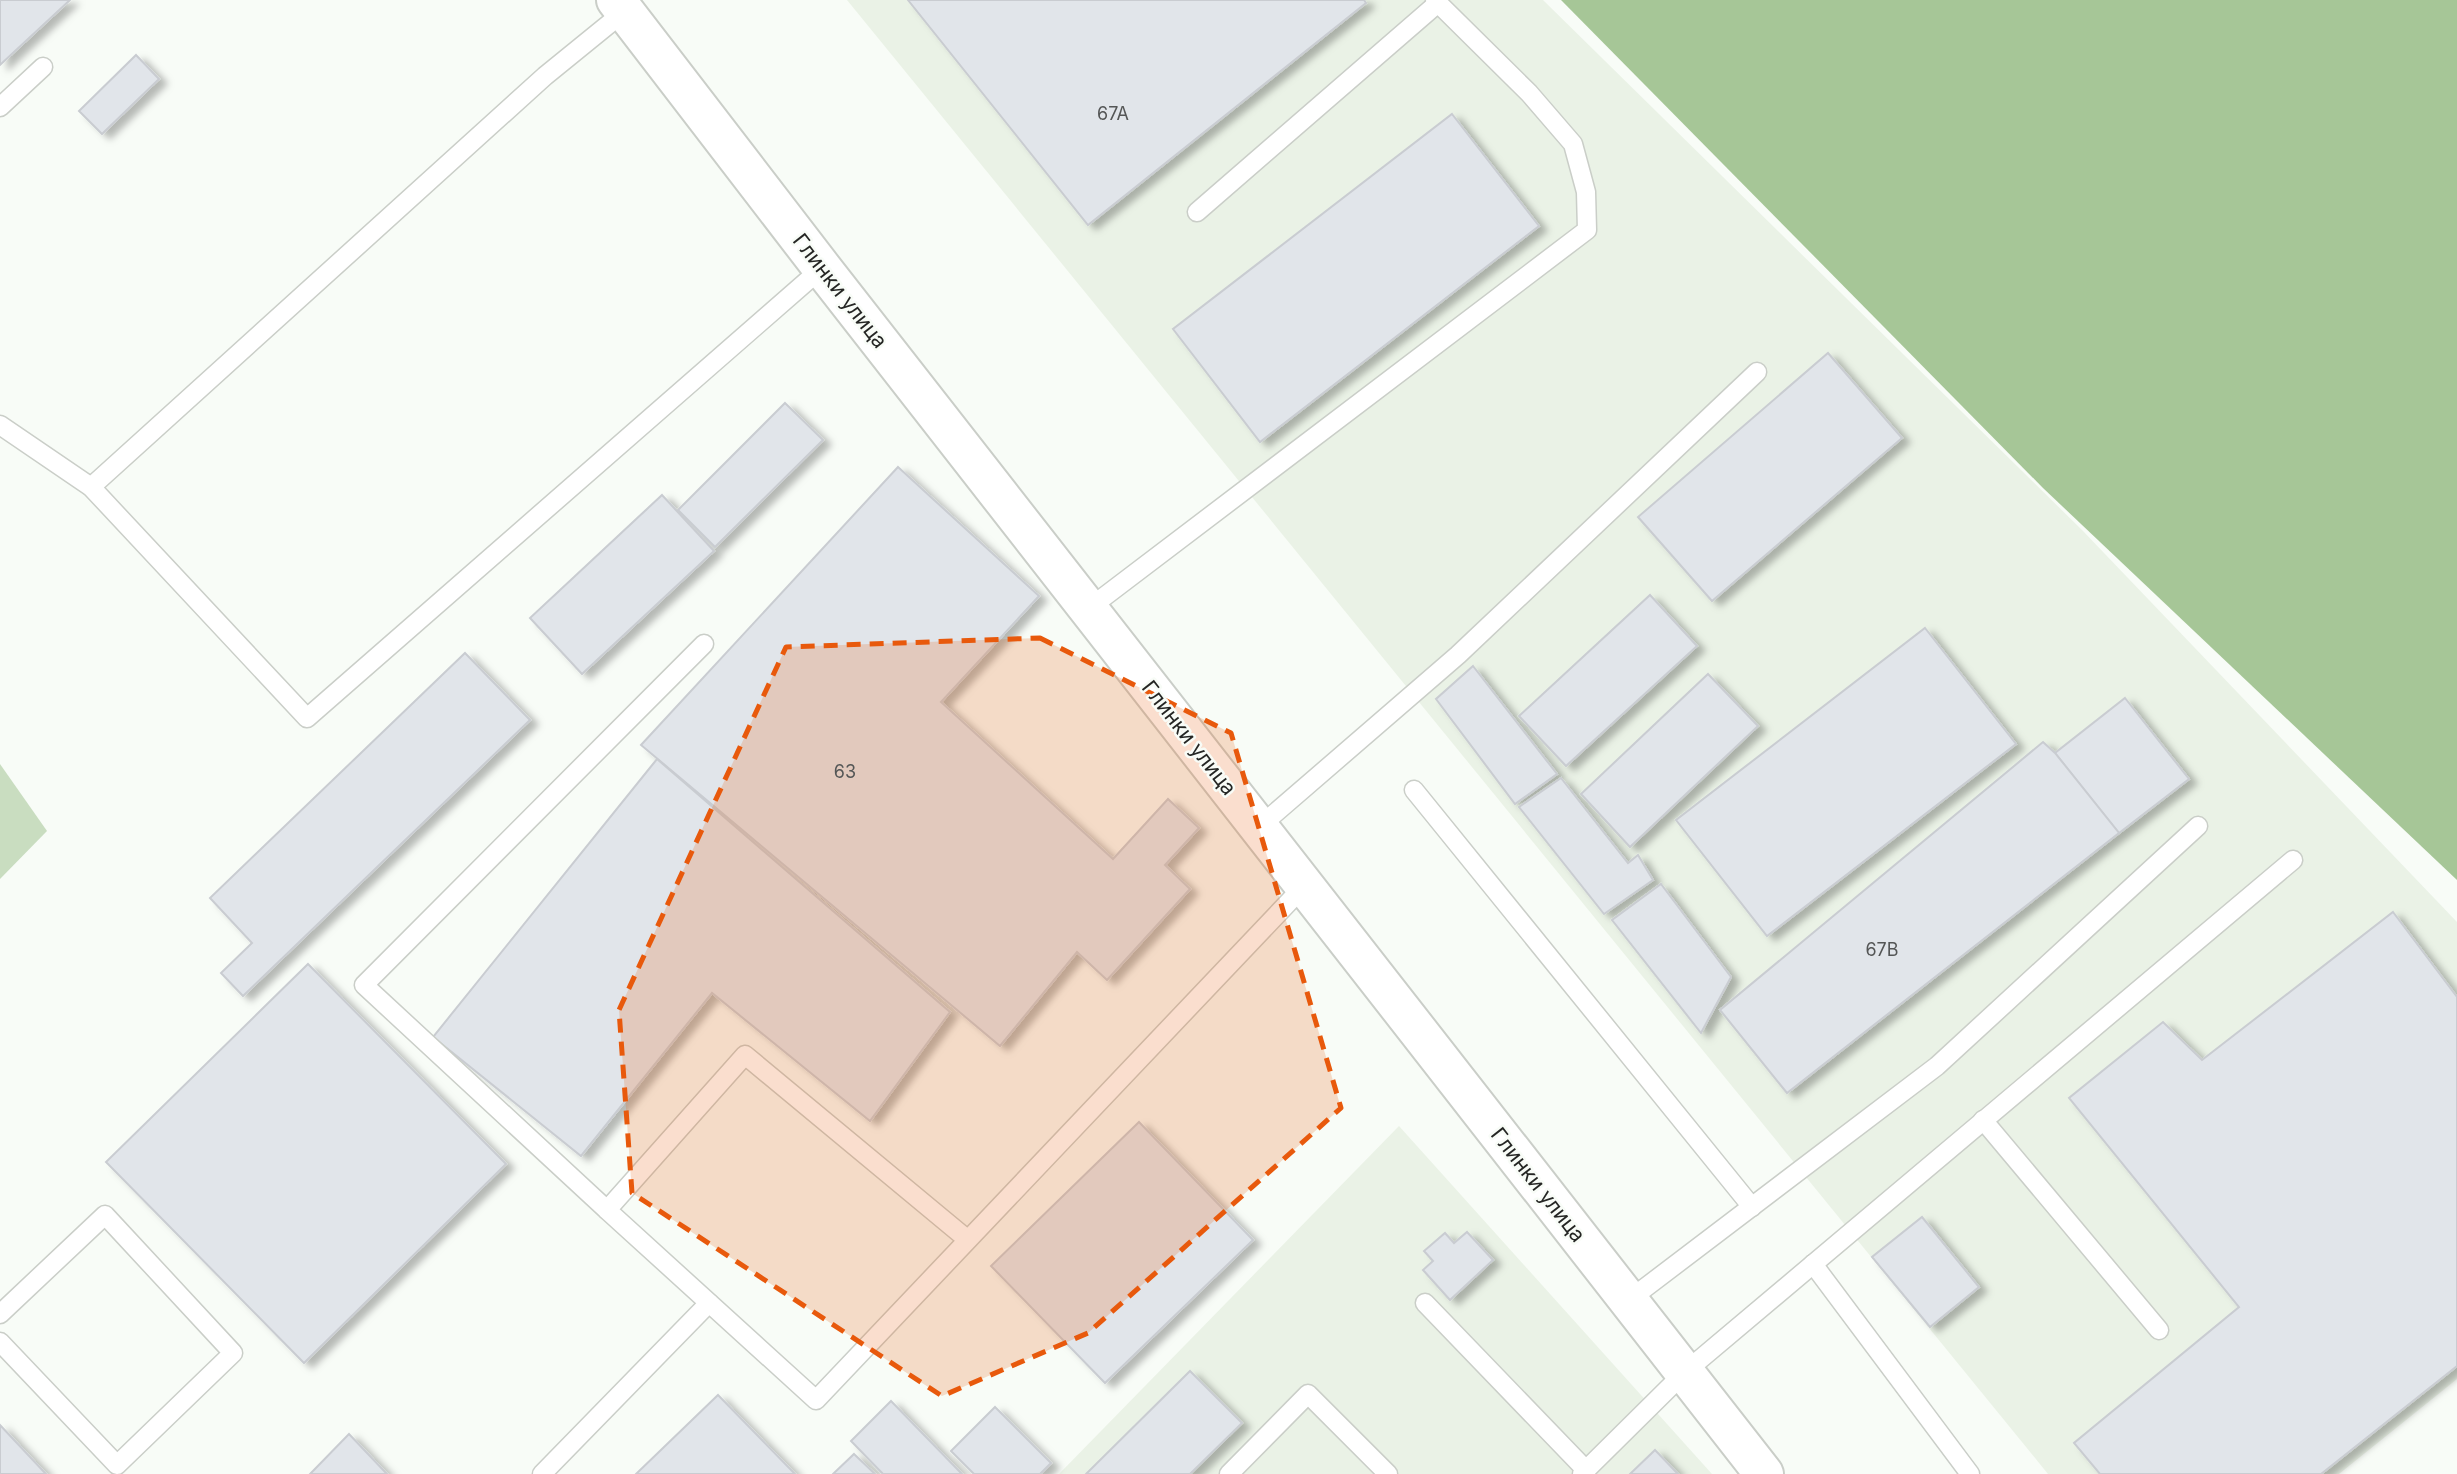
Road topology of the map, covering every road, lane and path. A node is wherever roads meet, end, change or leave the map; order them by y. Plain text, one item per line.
1 (1437, 2) edge
2 (620, 6) edge
3 (43, 67) dead end
4 (0, 107) edge
5 (1197, 212) dead end
6 (822, 268) junction
7 (1757, 372) dead end
8 (0, 425) edge
9 (91, 487) junction
10 (1088, 609) junction
11 (704, 643) dead end
12 (1414, 790) dead end
13 (2198, 826) dead end
14 (1259, 827) junction
15 (2293, 860) dead end
16 (1304, 886) junction
17 (1983, 1120) junction
18 (1752, 1207) junction
19 (607, 1210) junction
20 (968, 1240) junction
21 (1813, 1264) junction
22 (1629, 1300) junction
23 (709, 1303) junction
24 (1425, 1303) dead end
25 (0, 1314) edge
26 (2159, 1330) dead end
27 (0, 1342) edge
28 (1685, 1372) junction
29 (1584, 1472) edge
30 (542, 1474) edge
31 (1229, 1474) edge
32 (1388, 1474) edge
33 (1764, 1474) edge
34 (1970, 1474) edge

1 - 5 lane
1 - 10 lane
2 - 6 main road, Глинки улица
2 - 9 lane
3 - 4 lane
6 - 9 lane
6 - 10 main road, Глинки улица
7 - 14 lane
8 - 9 lane
10 - 14 main road, Глинки улица
11 - 19 lane
12 - 18 lane
13 - 18 lane
14 - 16 main road, Глинки улица
15 - 17 lane
16 - 20 lane
16 - 22 main road, Глинки улица
17 - 21 lane
17 - 26 lane
18 - 22 lane
19 - 20 lane
19 - 23 lane
20 - 23 lane
21 - 28 lane
21 - 34 lane
22 - 28 main road, Глинки улица
23 - 30 lane
24 - 29 lane
25 - 27 lane
28 - 29 lane
28 - 33 main road, Глинки улица
31 - 32 lane

